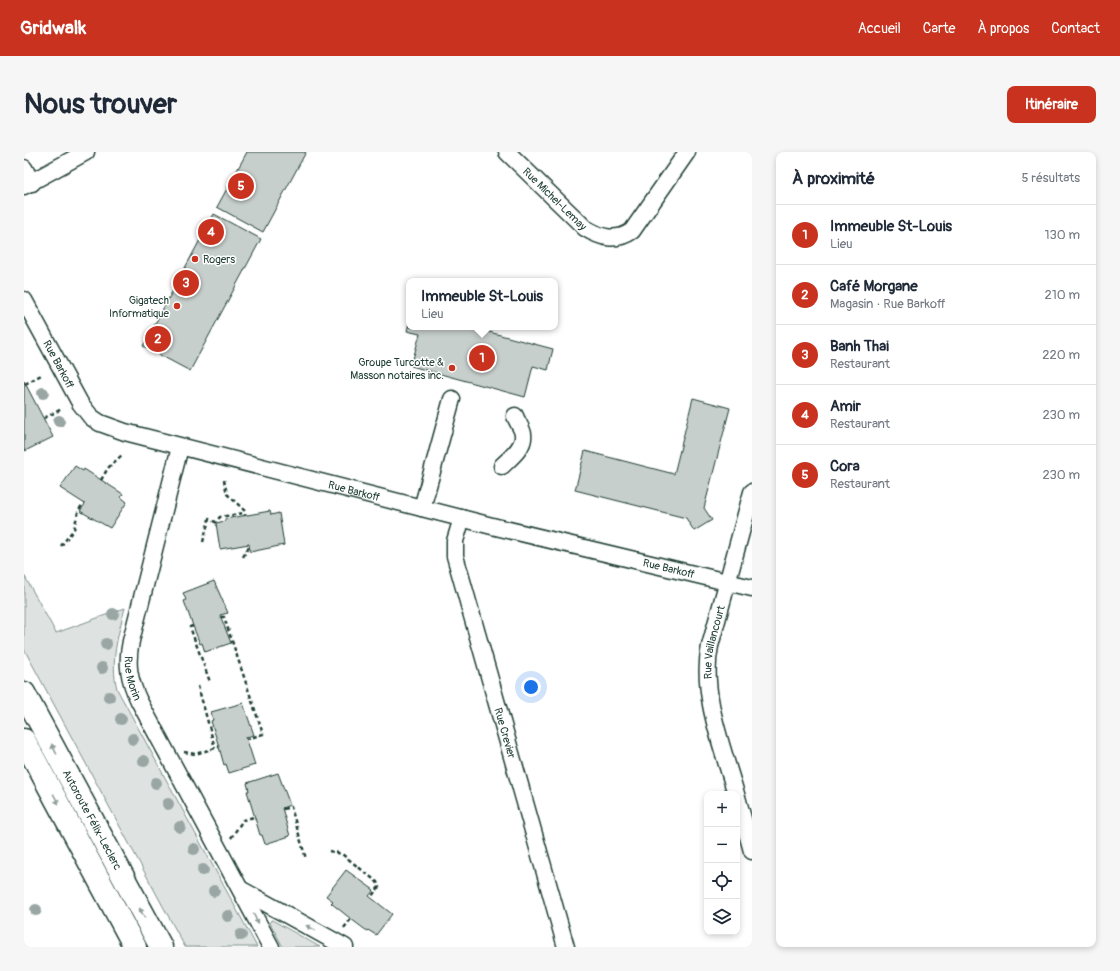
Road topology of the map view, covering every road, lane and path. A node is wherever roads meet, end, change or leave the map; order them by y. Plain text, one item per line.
1 (86, 152) edge
2 (507, 152) edge
3 (687, 152) edge
4 (24, 168) edge
5 (28, 184) edge
6 (24, 300) edge
7 (43, 374) dead end
8 (25, 384) dead end
9 (452, 400) dead end
10 (62, 409) dead end
11 (516, 416) dead end
12 (44, 418) dead end
13 (180, 447) junction
14 (123, 454) dead end
15 (502, 466) dead end
16 (101, 480) dead end
17 (224, 480) dead end
18 (752, 492) edge
19 (83, 503) dead end
20 (422, 508) junction
21 (462, 518) junction
22 (203, 542) dead end
23 (248, 544) dead end
24 (62, 546) dead end
25 (243, 557) dead end
26 (728, 582) junction
27 (752, 588) edge
28 (221, 617) dead end
29 (193, 626) dead end
30 (210, 682) dead end
31 (198, 686) dead end
32 (24, 693) edge
33 (247, 739) dead end
34 (24, 740) edge
35 (182, 752) dead end
36 (736, 791) edge
37 (740, 806) edge
38 (283, 809) dead end
39 (254, 817) dead end
40 (230, 840) dead end
41 (752, 850) edge
42 (329, 851) dead end
43 (306, 858) dead end
44 (242, 890) junction
45 (371, 897) dead end
46 (351, 919) dead end
47 (341, 931) dead end
48 (135, 947) edge
49 (161, 947) edge
50 (271, 947) edge
51 (345, 947) edge
52 (566, 947) edge

1 - 5 street
2 - 3 street, Rue Michel-Lemay
4 - 5 street
6 - 13 street, Rue Barkoff
7 - 8 path
9 - 20 street
10 - 12 path
11 - 15 street
13 - 20 street, Rue Barkoff
13 - 44 street, Rue Morin
14 - 16 path
17 - 22 path
18 - 26 street, Rue Vaillancourt
19 - 24 path
20 - 21 street, Rue Barkoff
21 - 26 street, Rue Barkoff
21 - 52 street, Rue Crevier
23 - 25 path
26 - 27 street, Rue Barkoff
26 - 36 street, Rue Vaillancourt
28 - 33 path
29 - 30 path
31 - 35 path
49 -> 32 highway, Autoroute Félix-Leclerc
34 -> 48 highway, Autoroute Félix-Leclerc
37 - 41 street, Rue Vaillancourt
38 - 43 path
39 - 40 path
42 - 45 path
44 -> 50 street, Rue Morin
51 -> 44 street
46 - 47 path

